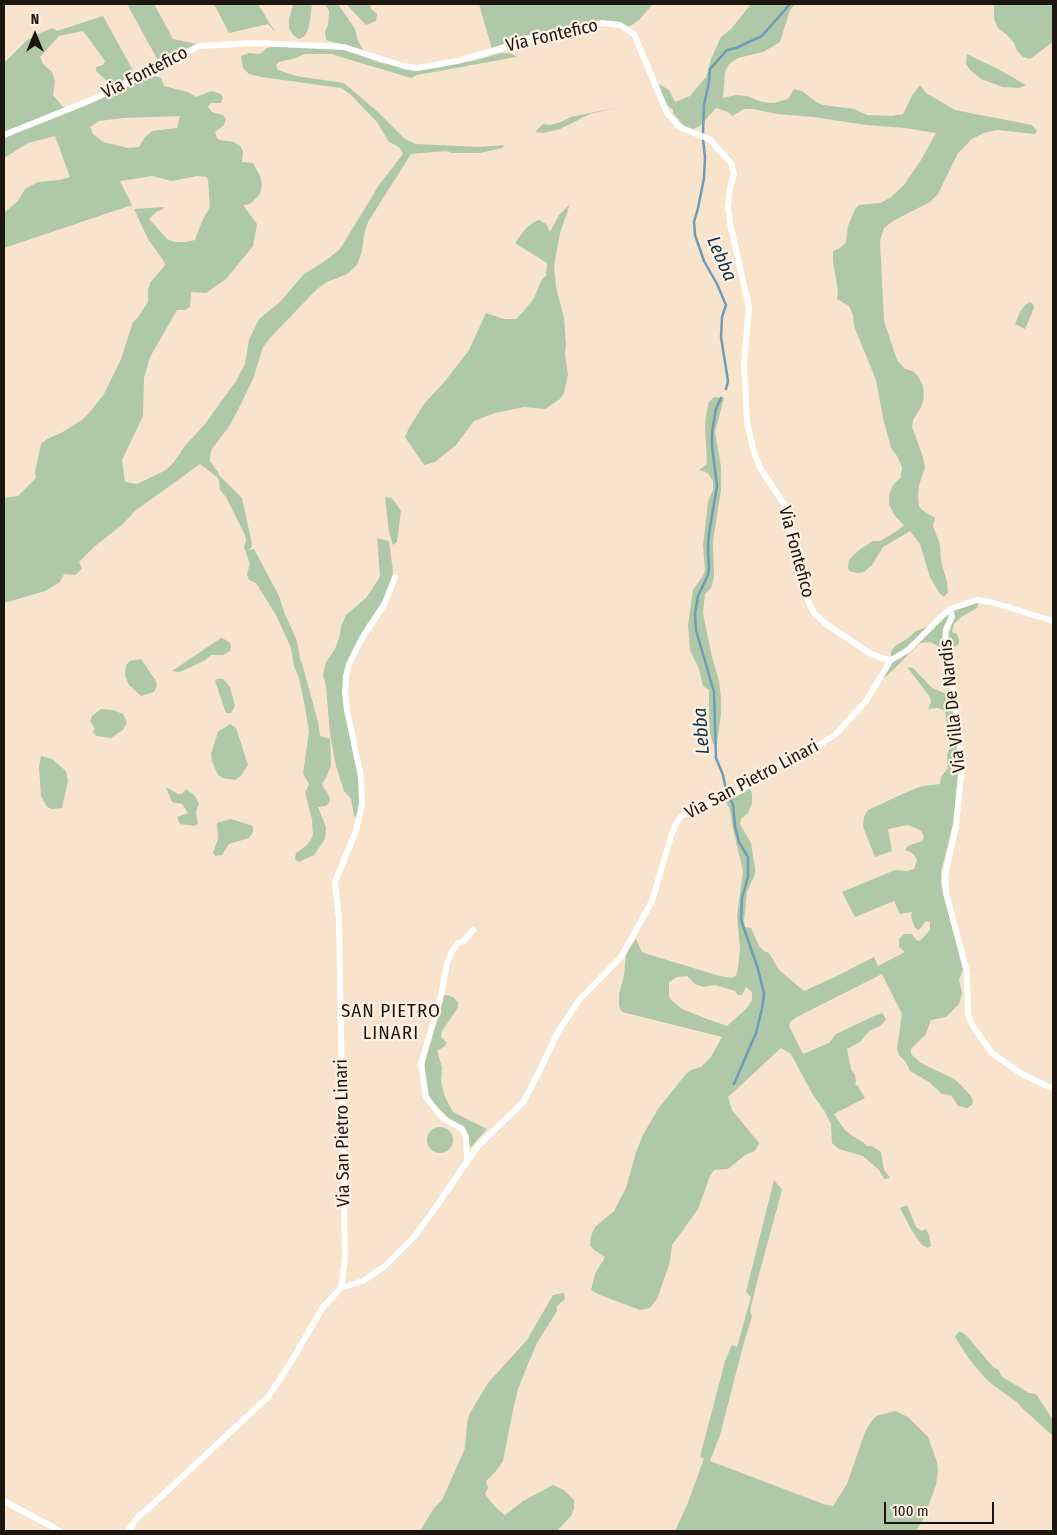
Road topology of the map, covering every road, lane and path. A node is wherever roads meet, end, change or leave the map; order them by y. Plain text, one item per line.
1 (4, 135) edge
2 (394, 577) dead end
3 (950, 609) junction
4 (1053, 621) edge
5 (891, 660) junction
6 (472, 930) dead end
7 (1053, 1088) edge
8 (468, 1160) junction
9 (341, 1288) junction
10 (4, 1501) edge
11 (60, 1531) edge
12 (128, 1531) edge

1 - 5 street, Via Fontefico
2 - 9 street, Via San Pietro Linari
3 - 4 street, Via San Pietro Linari
3 - 5 street, Via San Pietro Linari
3 - 7 street, Via Villa De Nardis
5 - 8 street, Via San Pietro Linari
6 - 8 street
8 - 9 street, Via San Pietro Linari
9 - 12 street, Via San Pietro Linari
10 - 11 street

